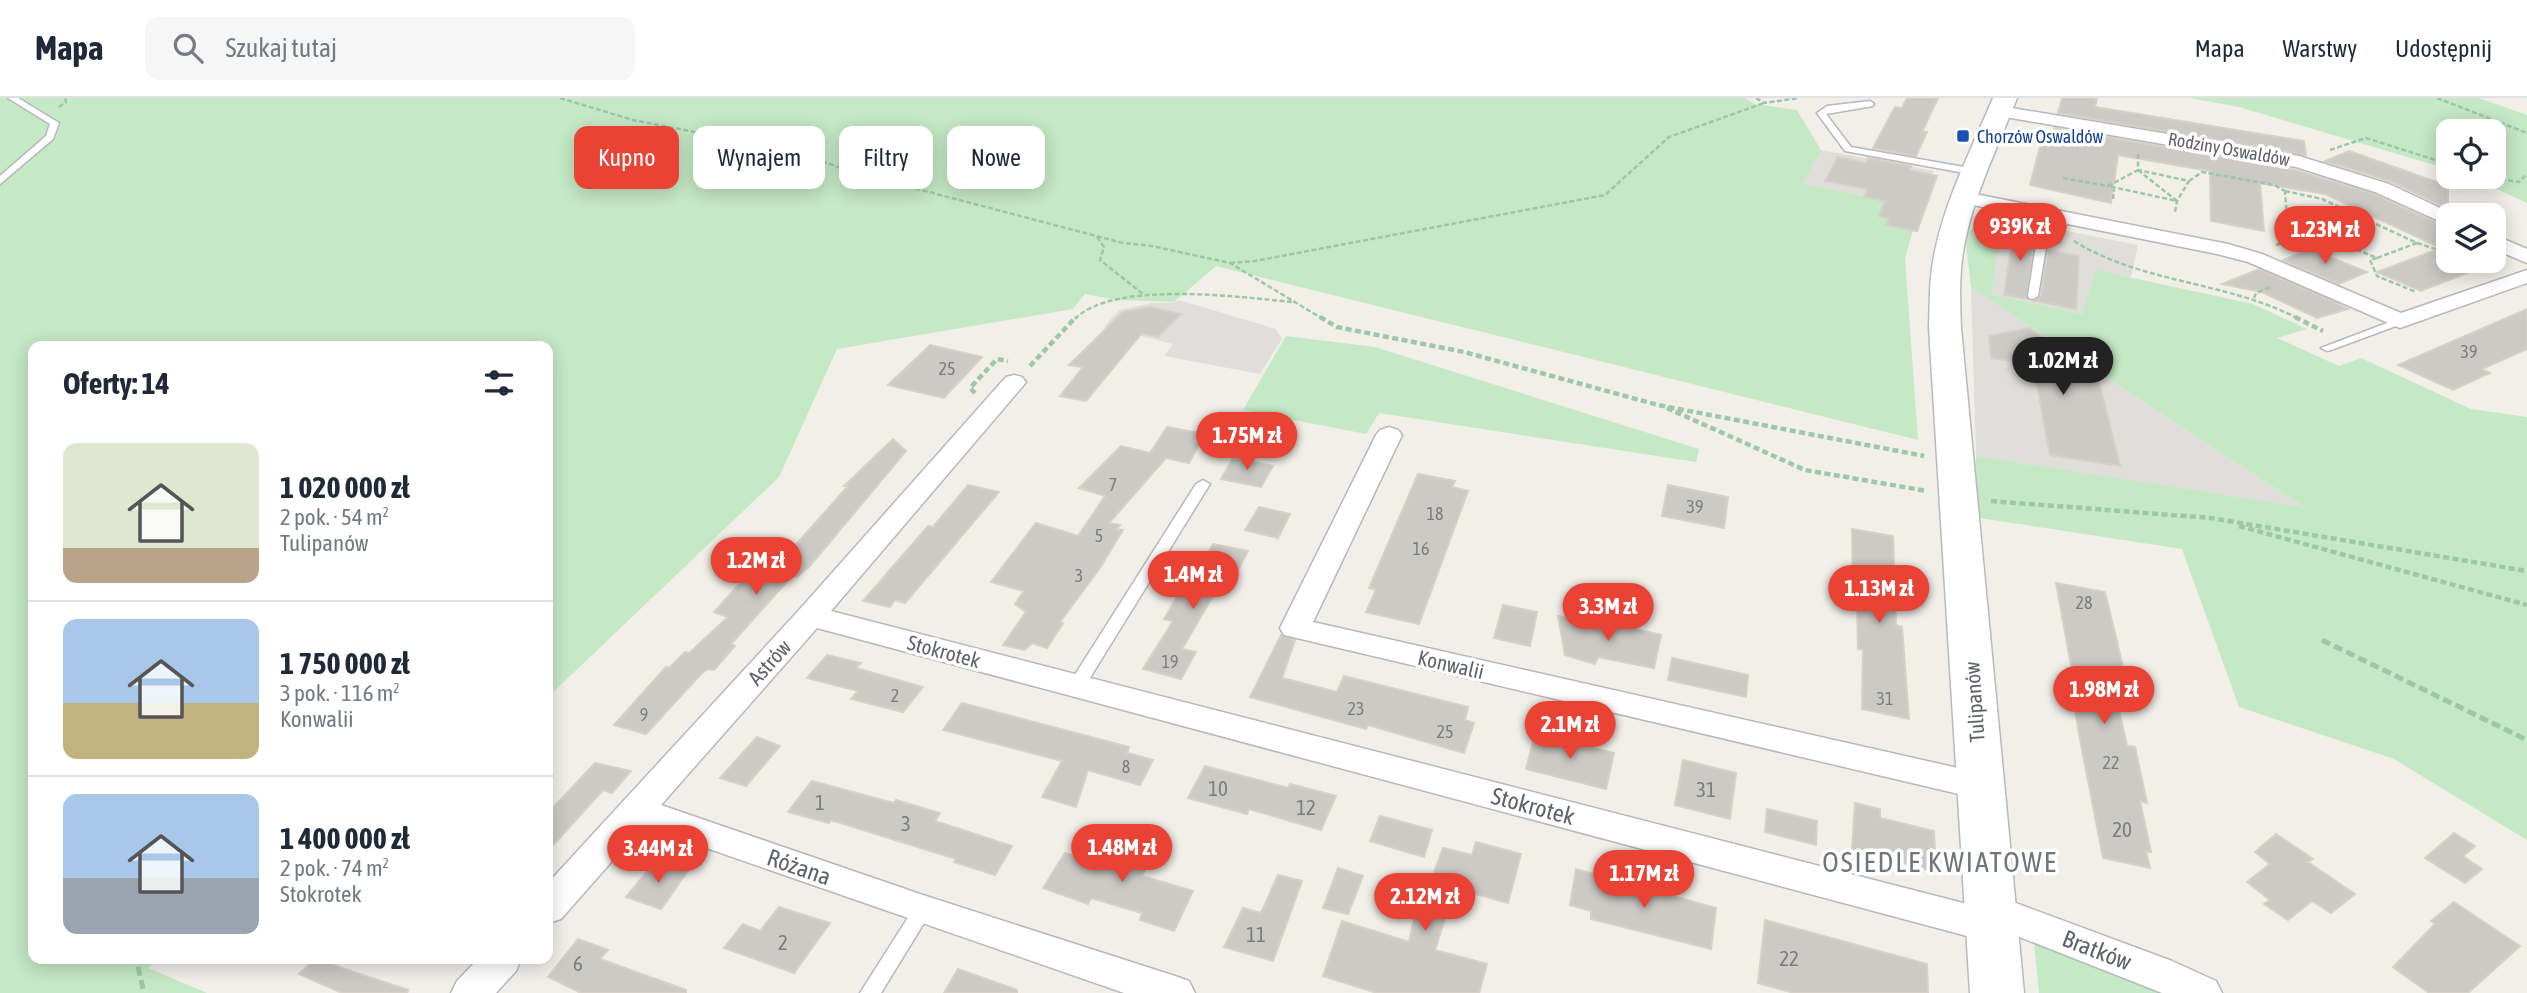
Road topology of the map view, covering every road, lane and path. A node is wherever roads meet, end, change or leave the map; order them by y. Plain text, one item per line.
1 (12, 98) edge
2 (560, 98) edge
3 (1756, 98) edge
4 (1799, 98) edge
5 (2437, 98) edge
6 (1764, 103) junction
7 (1870, 104) dead end
8 (2003, 104) edge
9 (2527, 133) edge
10 (2139, 142) dead end
11 (2326, 151) dead end
12 (2436, 160) edge
13 (2138, 170) junction
14 (1975, 172) junction
15 (2527, 174) edge
16 (2063, 178) dead end
17 (2506, 180) edge
18 (0, 181) edge
19 (2189, 181) junction
20 (2108, 186) junction
21 (2114, 189) junction
22 (2285, 191) junction
23 (1965, 198) junction
24 (2113, 199) dead end
25 (2177, 201) junction
26 (2175, 212) dead end
27 (2436, 213) edge
28 (2061, 223) junction
29 (1097, 236) junction
30 (2417, 243) junction
31 (2506, 247) edge
32 (2436, 249) edge
33 (2377, 257) junction
34 (2527, 257) edge
35 (1230, 263) junction
36 (2527, 276) edge
37 (1143, 294) junction
38 (2033, 296) dead end
39 (1296, 303) junction
40 (2446, 305) junction
41 (2400, 321) junction
42 (2323, 331) dead end
43 (2327, 348) dead end
44 (1014, 382) joint
45 (1658, 405) junction
46 (1389, 435) dead end
47 (1957, 479) junction
48 (1203, 484) dead end
49 (2211, 518) junction
50 (2527, 571) edge
51 (2527, 604) edge
52 (811, 616) junction
53 (2322, 640) dead end
54 (1077, 685) junction
55 (2527, 740) edge
56 (1980, 786) junction
57 (636, 810) junction
58 (553, 902) edge
59 (923, 911) junction
60 (1990, 919) junction
61 (497, 964) edge
62 (138, 967) dead end
63 (144, 993) edge
64 (471, 993) edge
65 (870, 993) edge
66 (1175, 993) edge
67 (1997, 993) edge
68 (2202, 993) edge

1 - 18 lane
2 - 29 path
3 - 6 path
4 - 6 path
5 - 9 path
6 - 35 path
7 - 14 lane
8 - 14 street, Tulipanów
8 - 27 street, Rodziny Oswaldów
10 - 13 path
11 - 12 path
13 - 19 path
13 - 20 path
13 - 25 path
14 - 23 street, Tulipanów
15 - 17 path
16 - 20 path
19 - 22 path
19 - 25 path
20 - 21 path
21 - 24 path
21 - 25 path
22 - 30 path
22 - 33 path
23 - 28 street
23 - 47 street, Tulipanów
25 - 26 path
28 - 38 lane
28 - 41 street
28 - 42 path
29 - 35 path
29 - 37 path
30 - 32 path
30 - 33 path
31 - 34 street
33 - 40 path
35 - 39 path
36 - 40 street
37 - 39 path
37 - 44 path
39 - 45 path
40 - 41 street
41 - 43 lane
44 - 52 street, Astrów
45 - 47 path
45 - 47 path
46 - 56 street, Konwalii
47 - 49 path
47 - 56 street, Tulipanów
48 - 54 lane
49 - 50 path
49 - 51 path
52 - 54 street, Stokrotek
52 - 57 street, Astrów
53 - 55 path
54 - 60 street, Stokrotek
56 - 60 street, Tulipanów
57 - 58 street, Astrów
57 - 59 street, Różana
59 - 65 lane
59 - 66 street, Różana
60 - 67 street, Tulipanów
60 - 68 street, Bratków
61 - 64 street
62 - 63 path

